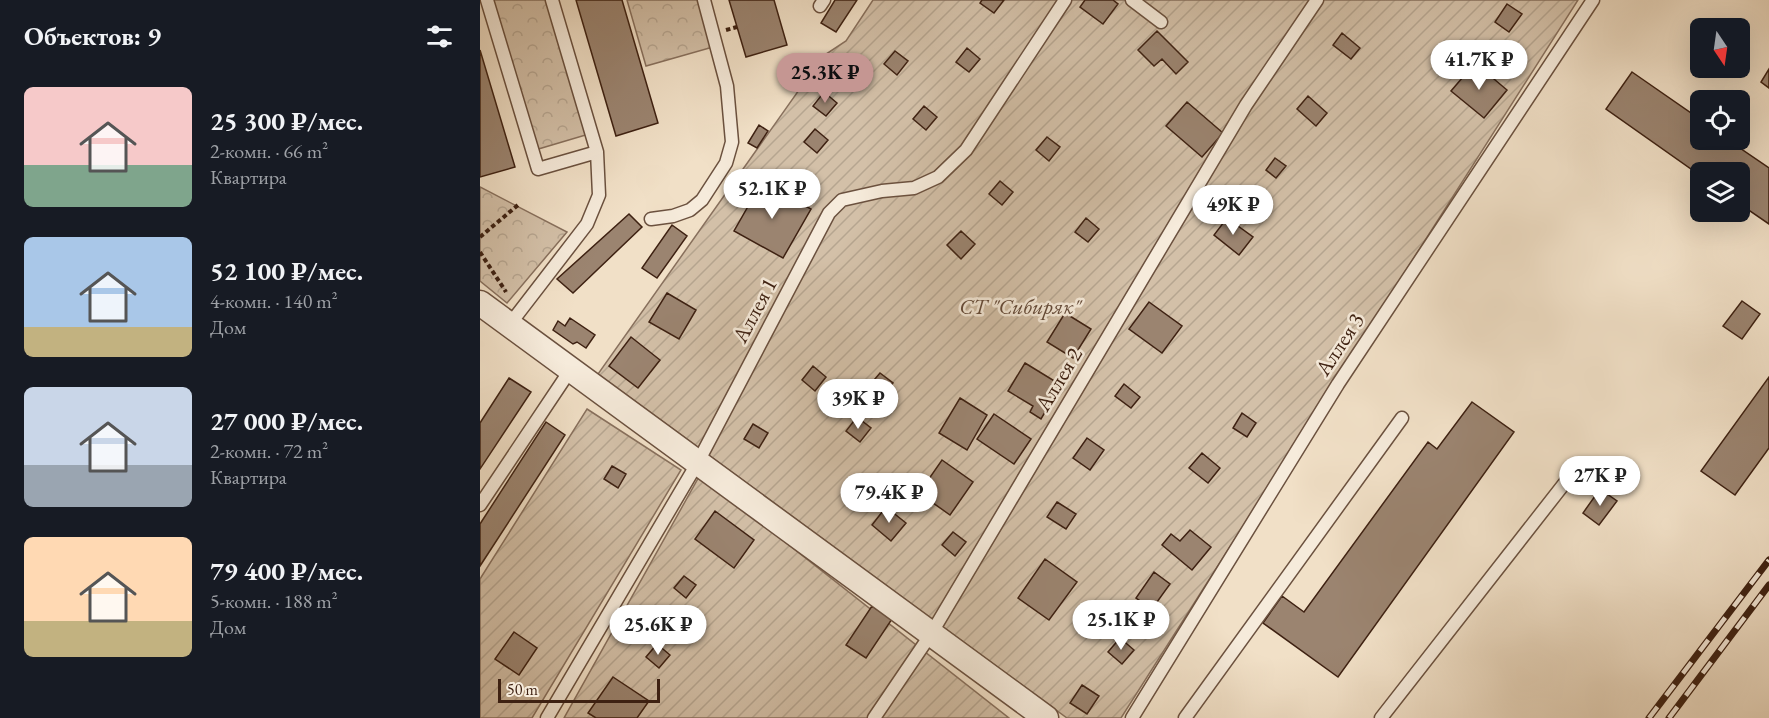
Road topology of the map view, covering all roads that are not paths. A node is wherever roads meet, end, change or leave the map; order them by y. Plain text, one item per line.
1 (487, 0) edge
2 (552, 0) edge
3 (704, 0) edge
4 (1065, 0) edge
5 (1132, 0) edge
6 (1317, 0) edge
7 (1593, 0) edge
8 (1161, 22) dead end
9 (597, 152) junction
10 (651, 219) dead end
11 (480, 303) edge
12 (515, 319) junction
13 (571, 369) junction
14 (1402, 418) dead end
15 (698, 462) junction
16 (1578, 466) dead end
17 (480, 505) edge
18 (931, 634) junction
19 (547, 718) edge
20 (874, 718) edge
21 (1046, 718) edge
22 (1132, 718) edge
23 (1185, 718) edge
24 (1381, 718) edge

1 - 9 lane
2 - 9 lane
3 - 10 lane
4 - 15 lane, Аллея 1
5 - 8 lane
6 - 18 lane, Аллея 2
7 - 22 lane, Аллея 3
9 - 12 lane
11 - 12 street
12 - 13 street
13 - 15 street
13 - 17 lane
14 - 23 lane
15 - 18 street
15 - 19 lane, Аллея 1
16 - 24 lane
18 - 20 lane, Аллея 2
18 - 21 street

